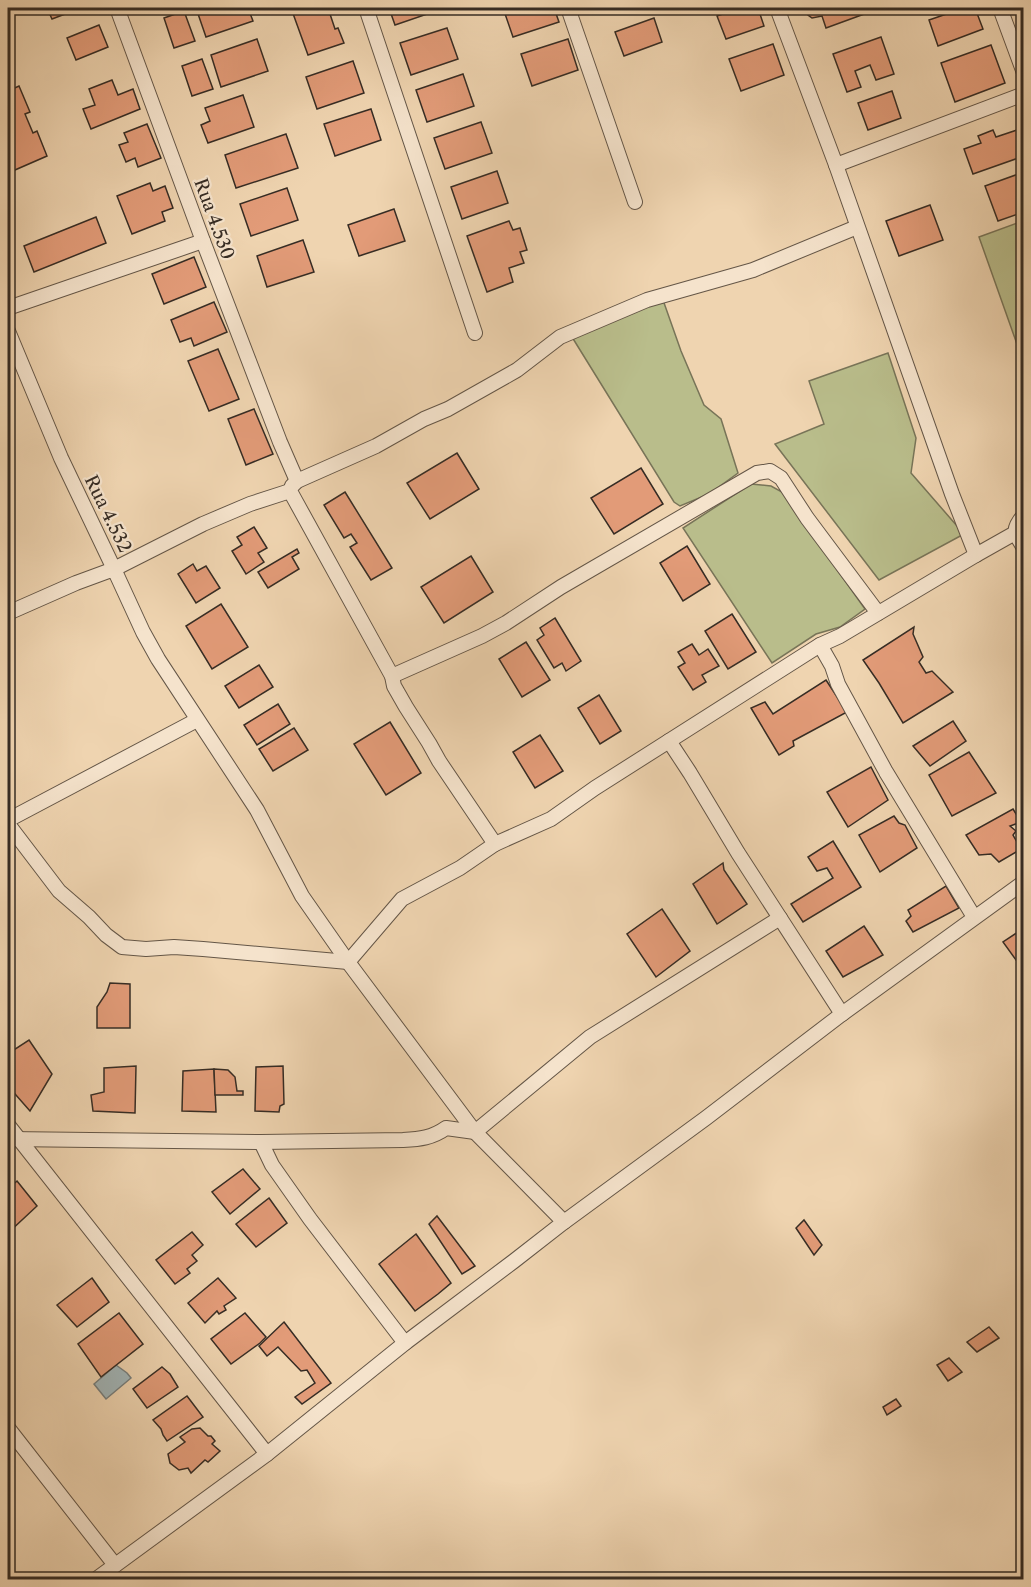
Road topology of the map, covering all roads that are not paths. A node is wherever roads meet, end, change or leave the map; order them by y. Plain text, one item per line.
1 (117, 8) edge
2 (366, 8) edge
3 (568, 8) edge
4 (777, 8) edge
5 (1000, 8) edge
6 (1023, 73) edge
7 (1023, 93) edge
8 (836, 165) junction
9 (635, 202) dead end
10 (857, 227) junction
11 (203, 242) junction
12 (8, 308) edge
13 (8, 331) edge
14 (476, 333) dead end
15 (293, 486) junction
16 (1023, 515) edge
17 (1015, 533) junction
18 (1023, 548) edge
19 (976, 555) junction
20 (114, 569) junction
21 (8, 613) edge
22 (878, 613) junction
23 (820, 645) junction
24 (392, 676) junction
25 (197, 720) junction
26 (669, 741) junction
27 (8, 822) edge
28 (495, 844) junction
29 (1023, 882) edge
30 (974, 917) junction
31 (780, 918) junction
32 (348, 962) junction
33 (842, 1014) junction
34 (8, 1125) edge
35 (475, 1132) junction
36 (13, 1140) edge
37 (261, 1142) junction
38 (564, 1222) junction
39 (405, 1343) junction
40 (8, 1428) edge
41 (267, 1454) junction
42 (115, 1564) junction
43 (95, 1580) edge

1 - 11 street, Rua 4.530
2 - 14 street
3 - 9 street
4 - 8 street
5 - 6 street
7 - 8 street
8 - 10 street
10 - 15 street, Rua 4.532
10 - 19 street
11 - 12 street
11 - 15 street, Rua 4.530
13 - 20 street, Rua 4.532
15 - 20 street, Rua 4.532
15 - 24 street, Rua 4.530
16 - 17 street
17 - 18 street
17 - 19 street
19 - 22 street
20 - 21 street
20 - 25 street
22 - 23 street
22 - 24 street
23 - 26 street
23 - 30 street
24 - 28 street, Rua 4.530
25 - 27 street
25 - 32 street
26 - 28 street
26 - 31 street
27 - 32 street
28 - 32 street
29 - 30 street
30 - 33 street
31 - 33 street
31 - 35 street
32 - 35 street
33 - 38 street
34 - 36 street
35 - 37 street
35 - 38 street
36 - 37 street
36 - 41 street
37 - 39 street
38 - 39 street
39 - 41 street
40 - 42 street
41 - 42 street
42 - 43 street

